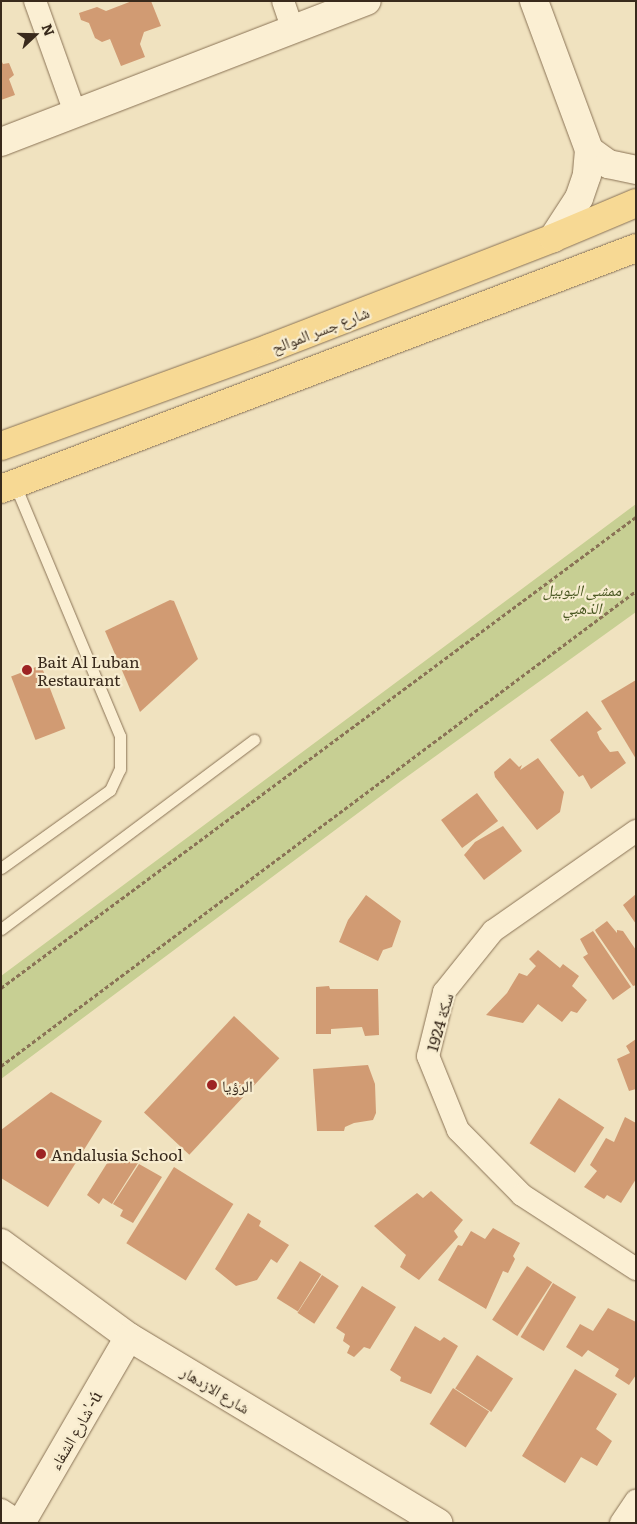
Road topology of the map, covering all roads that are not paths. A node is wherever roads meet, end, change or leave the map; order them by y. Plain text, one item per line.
1 (35, 1) edge
2 (283, 1) edge
3 (367, 1) edge
4 (534, 1) edge
5 (292, 30) junction
6 (75, 113) junction
7 (1, 142) edge
8 (588, 150) junction
9 (636, 170) edge
10 (636, 202) edge
11 (553, 238) junction
12 (636, 248) edge
13 (1, 446) edge
14 (10, 492) edge
15 (1, 502) edge
16 (254, 740) dead end
17 (636, 831) edge
18 (1, 868) edge
19 (1, 929) edge
20 (1, 1243) edge
21 (636, 1269) edge
22 (129, 1337) junction
23 (636, 1500) edge
24 (1, 1510) edge
25 (21, 1523) edge
26 (438, 1523) edge
27 (621, 1523) edge

1 - 6 street
2 - 5 street
3 - 5 street
4 - 8 street
5 - 6 street
6 - 7 street
8 - 9 street
8 - 11 street
10 - 11 main road, شارع جسر الموالح
11 - 13 main road, شارع جسر الموالح
12 - 14 main road
14 - 15 lane
14 - 18 lane
16 - 19 lane
17 - 21 street, سكة 1924
20 - 22 street, شارع الازدهار
22 - 25 street, شارع الشفاء'-ú
22 - 26 street, شارع الازدهار
23 - 27 street
24 - 25 street

